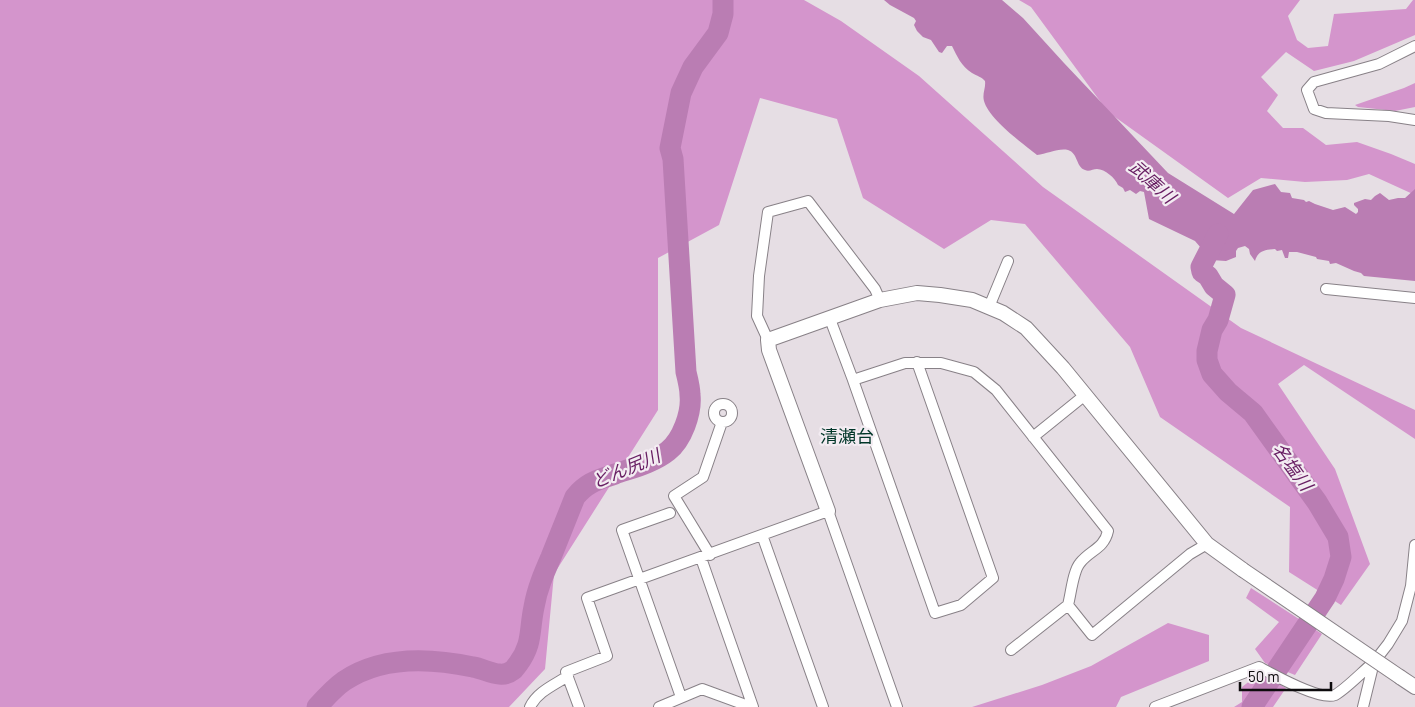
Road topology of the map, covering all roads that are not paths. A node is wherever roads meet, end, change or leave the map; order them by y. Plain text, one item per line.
1 (1415, 46) edge
2 (1413, 119) edge
3 (1008, 261) dead end
4 (1326, 289) dead end
5 (1415, 298) edge
6 (880, 300) junction
7 (989, 307) junction
8 (830, 318) junction
9 (768, 340) junction
10 (917, 362) junction
11 (853, 380) junction
12 (1085, 395) junction
13 (722, 422) dead end
14 (1033, 437) junction
15 (828, 511) junction
16 (670, 513) dead end
17 (762, 535) junction
18 (1207, 544) junction
19 (1415, 545) edge
20 (705, 556) junction
21 (640, 579) junction
22 (1068, 604) junction
23 (1011, 650) dead end
24 (1374, 662) junction
25 (568, 676) junction
26 (1415, 686) edge
27 (681, 698) junction
28 (530, 707) edge
29 (578, 707) edge
30 (659, 707) edge
31 (752, 707) edge
32 (823, 707) edge
33 (897, 707) edge
34 (1155, 707) edge
35 (1363, 707) edge

1 - 2 street
3 - 7 street
4 - 5 street
6 - 7 street
6 - 8 street
6 - 9 street
7 - 12 street
8 - 9 street
8 - 11 street
9 - 15 street
10 - 11 street
10 - 11 street
10 - 14 street
12 - 14 street
12 - 18 street
13 - 20 street
14 - 22 street
15 - 17 street
15 - 33 street
16 - 21 street
17 - 20 street
17 - 32 street
18 - 22 street
18 - 26 street, bridge
19 - 24 street
20 - 21 street
20 - 31 street
21 - 25 street
21 - 27 street
22 - 23 street
24 - 34 street
24 - 35 street
25 - 28 street
25 - 29 street
27 - 30 street
27 - 31 street

